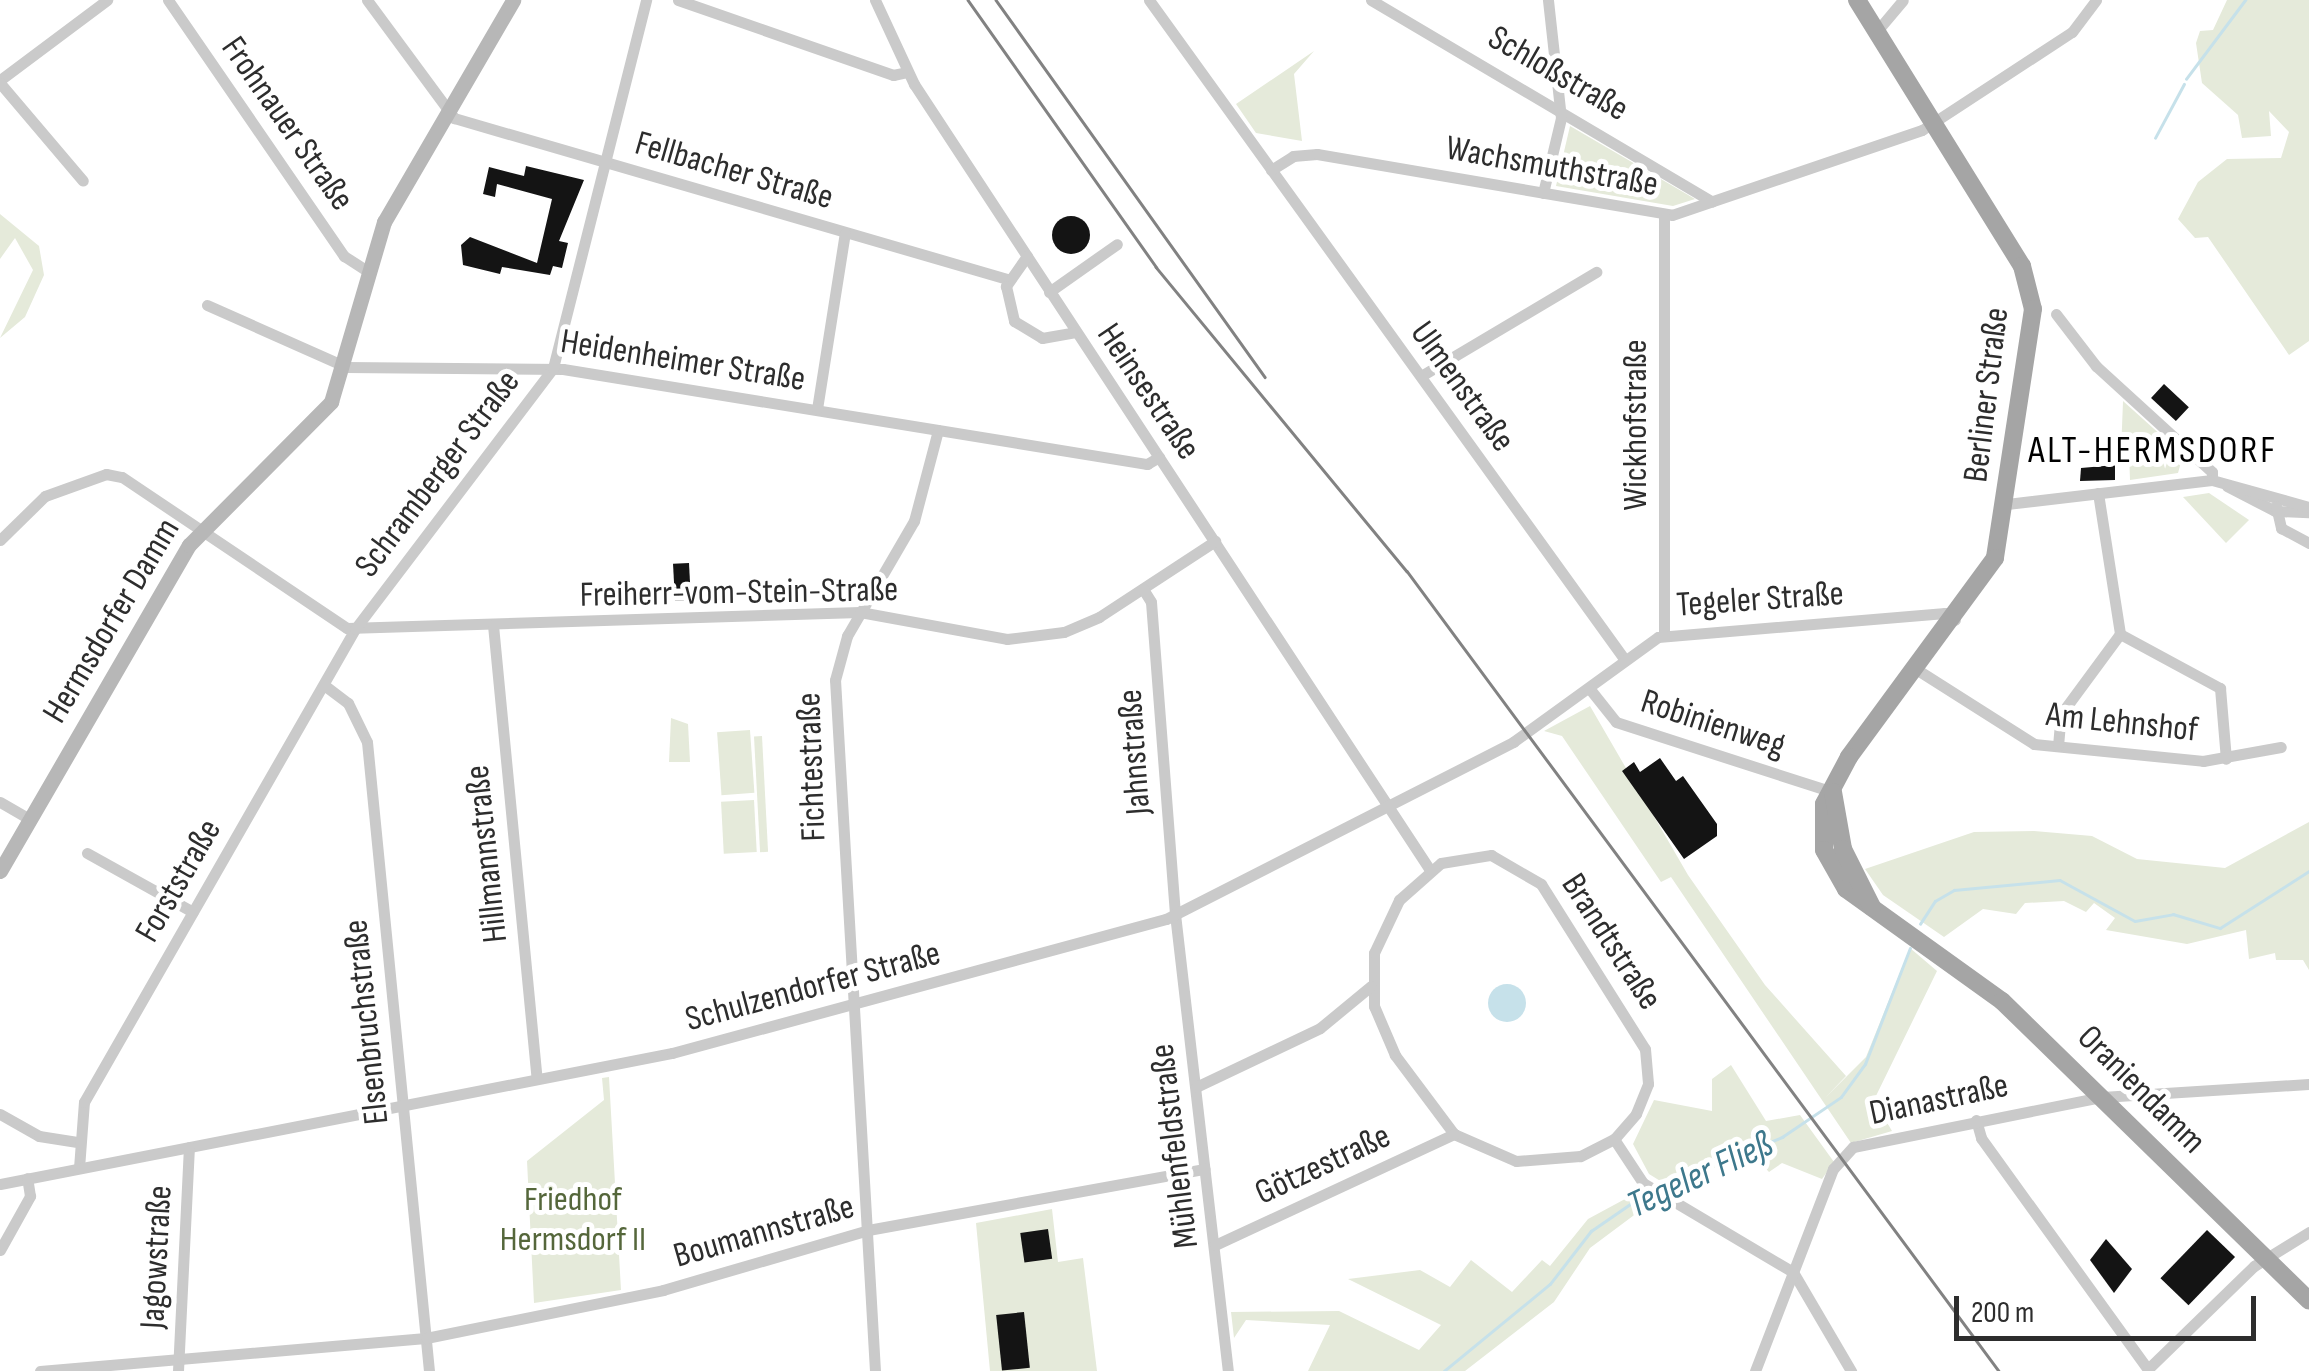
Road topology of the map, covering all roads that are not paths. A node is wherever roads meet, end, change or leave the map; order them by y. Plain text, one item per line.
1 (108, 0) edge
2 (168, 0) edge
3 (367, 0) edge
4 (512, 0) edge
5 (646, 0) edge
6 (678, 0) edge
7 (875, 0) edge
8 (1149, 0) edge
9 (1371, 0) edge
10 (1548, 0) edge
11 (1858, 0) edge
12 (1903, 0) edge
13 (2096, 0) edge
14 (1877, 31) junction
15 (907, 72) junction
16 (0, 82) edge
17 (1560, 107) junction
18 (446, 112) junction
19 (1933, 123) junction
20 (607, 163) junction
21 (1271, 170) junction
22 (83, 181) dead end
23 (1543, 193) junction
24 (1712, 202) junction
25 (1664, 215) junction
26 (845, 232) junction
27 (1117, 244) dead end
28 (1027, 256) junction
29 (367, 271) junction
30 (1596, 272) dead end
31 (1007, 280) junction
32 (1050, 292) junction
33 (207, 305) dead end
34 (2056, 314) dead end
35 (1075, 332) junction
36 (346, 368) junction
37 (553, 368) junction
38 (1421, 376) junction
39 (817, 410) junction
40 (938, 430) junction
41 (1159, 457) junction
42 (2218, 482) junction
43 (2098, 493) junction
44 (2007, 504) junction
45 (2276, 505) junction
46 (2309, 510) edge
47 (200, 529) junction
48 (0, 540) edge
49 (1214, 541) junction
50 (2309, 544) edge
51 (1143, 589) junction
52 (860, 612) junction
53 (1955, 620) junction
54 (493, 624) junction
55 (355, 629) junction
56 (1664, 634) junction
57 (2120, 634) junction
58 (1625, 660) junction
59 (1916, 669) junction
60 (324, 685) junction
61 (1587, 689) junction
62 (2058, 746) junction
63 (2281, 747) dead end
64 (2226, 759) junction
65 (1833, 792) junction
66 (0, 802) edge
67 (1391, 806) junction
68 (30, 819) junction
69 (88, 853) dead end
70 (1430, 870) junction
71 (0, 871) edge
72 (193, 912) junction
73 (1175, 914) junction
74 (1372, 986) junction
75 (853, 1004) junction
76 (537, 1078) junction
77 (2309, 1084) edge
78 (1196, 1087) junction
79 (2102, 1097) junction
80 (403, 1105) junction
81 (0, 1114) edge
82 (1976, 1120) junction
83 (1454, 1134) junction
84 (1614, 1139) junction
85 (76, 1142) junction
86 (189, 1146) junction
87 (79, 1168) junction
88 (1205, 1169) junction
89 (27, 1178) junction
90 (0, 1184) edge
91 (868, 1230) junction
92 (2309, 1232) edge
93 (1215, 1245) junction
94 (0, 1250) edge
95 (2264, 1257) junction
96 (1793, 1272) junction
97 (2309, 1301) edge
98 (426, 1338) junction
99 (179, 1365) edge
100 (2149, 1370) edge
101 (40, 1371) edge
102 (429, 1371) edge
103 (875, 1371) edge
104 (1228, 1371) edge
105 (1755, 1371) edge
106 (1851, 1371) edge

1 - 16 street
2 - 29 street, Frohnauer Straße
3 - 18 street
4 - 18 main road, Hermsdorfer Damm
5 - 20 street, Schramberger Straße
6 - 15 street
7 - 15 street, Heinsestraße
8 - 21 street, Ulmenstraße
9 - 17 street, Schloßstraße
10 - 17 street
11 - 14 main road, Berliner Straße
12 - 14 street
13 - 19 street, Wachsmuthstraße
14 - 19 main road, Berliner Straße
15 - 28 street, Heinsestraße
16 - 22 street
17 - 23 street
17 - 24 street, Schloßstraße
18 - 20 street, Fellbacher Straße
18 - 29 main road, Hermsdorfer Damm
19 - 24 street, Wachsmuthstraße
19 - 44 main road, Berliner Straße
20 - 26 street, Fellbacher Straße
20 - 37 street, Schramberger Straße
21 - 23 street, Wachsmuthstraße
21 - 38 street, Ulmenstraße
23 - 25 street, Wachsmuthstraße
24 - 25 street, Wachsmuthstraße
25 - 56 street, Wickhofstraße
26 - 31 street, Fellbacher Straße
26 - 39 street
27 - 32 street
28 - 31 street
28 - 32 street, Heinsestraße
29 - 36 main road, Hermsdorfer Damm
30 - 38 street
31 - 35 street
32 - 35 street, Heinsestraße
33 - 36 street, Heidenheimer Straße
34 - 42 street
35 - 41 street, Heinsestraße
36 - 37 street, Heidenheimer Straße
36 - 47 main road, Hermsdorfer Damm
37 - 39 street, Heidenheimer Straße
37 - 55 street, Schramberger Straße
38 - 58 street, Ulmenstraße
39 - 40 street, Heidenheimer Straße
40 - 41 street, Heidenheimer Straße
40 - 52 street, Fichtestraße
41 - 49 street, Heinsestraße
42 - 43 street
42 - 45 street
43 - 44 street
43 - 57 street
44 - 53 main road, Berliner Straße
45 - 46 street
45 - 50 street
47 - 48 street
47 - 55 street
47 - 68 main road, Hermsdorfer Damm
49 - 51 street, Freiherr-vom-Stein-Straße
49 - 67 street, Heinsestraße
51 - 52 street, Freiherr-vom-Stein-Straße
51 - 73 street, Jahnstraße
52 - 54 street, Freiherr-vom-Stein-Straße
52 - 75 street, Fichtestraße
53 - 56 street, Tegeler Straße
53 - 59 main road, Berliner Straße
54 - 55 street, Freiherr-vom-Stein-Straße
54 - 76 street, Hillmannstraße
55 - 60 street, Forststraße
56 - 58 street, Tegeler Straße
57 - 62 street
57 - 64 street
58 - 61 street, Tegeler Straße
59 - 62 street, Am Lehnshof
59 - 65 main road, Berliner Straße
60 - 72 street, Forststraße
60 - 80 street, Elsenbruchstraße
61 - 65 street, Robinienweg
61 - 67 street, Schulzendorfer Straße
62 - 64 street, Am Lehnshof
63 - 64 street, Am Lehnshof
65 - 79 main road, Oraniendamm
66 - 68 street
67 - 70 street
67 - 73 street, Schulzendorfer Straße
68 - 71 main road, Hermsdorfer Damm
69 - 72 street
70 - 74 street
70 - 84 street, Brandtstraße
72 - 85 street, Forststraße
73 - 75 street, Schulzendorfer Straße
73 - 78 street, Mühlenfeldstraße
74 - 78 street
74 - 83 street
75 - 76 street, Schulzendorfer Straße
75 - 91 street, Fichtestraße
76 - 80 street, Schulzendorfer Straße
77 - 79 street, Dianastraße
78 - 88 street, Mühlenfeldstraße
79 - 82 street, Dianastraße
79 - 95 main road, Oraniendamm
80 - 86 street, Schulzendorfer Straße
80 - 98 street, Elsenbruchstraße
81 - 85 street
82 - 96 street, Dianastraße
82 - 100 street
83 - 84 street
83 - 93 street, Götzestraße
84 - 96 street
85 - 87 street, Forststraße
86 - 87 street, Schulzendorfer Straße
86 - 99 street, Jagowstraße
87 - 89 street, Schulzendorfer Straße
88 - 91 street, Boumannstraße
88 - 93 street, Mühlenfeldstraße
89 - 90 street, Schulzendorfer Straße
89 - 94 street
91 - 98 street, Boumannstraße
91 - 103 street, Fichtestraße
92 - 95 street
93 - 104 street, Mühlenfeldstraße
95 - 97 main road, Oraniendamm
95 - 100 street
96 - 105 street, Dianastraße
96 - 106 street
98 - 99 street, Boumannstraße
98 - 102 street, Elsenbruchstraße
99 - 101 street, Boumannstraße

